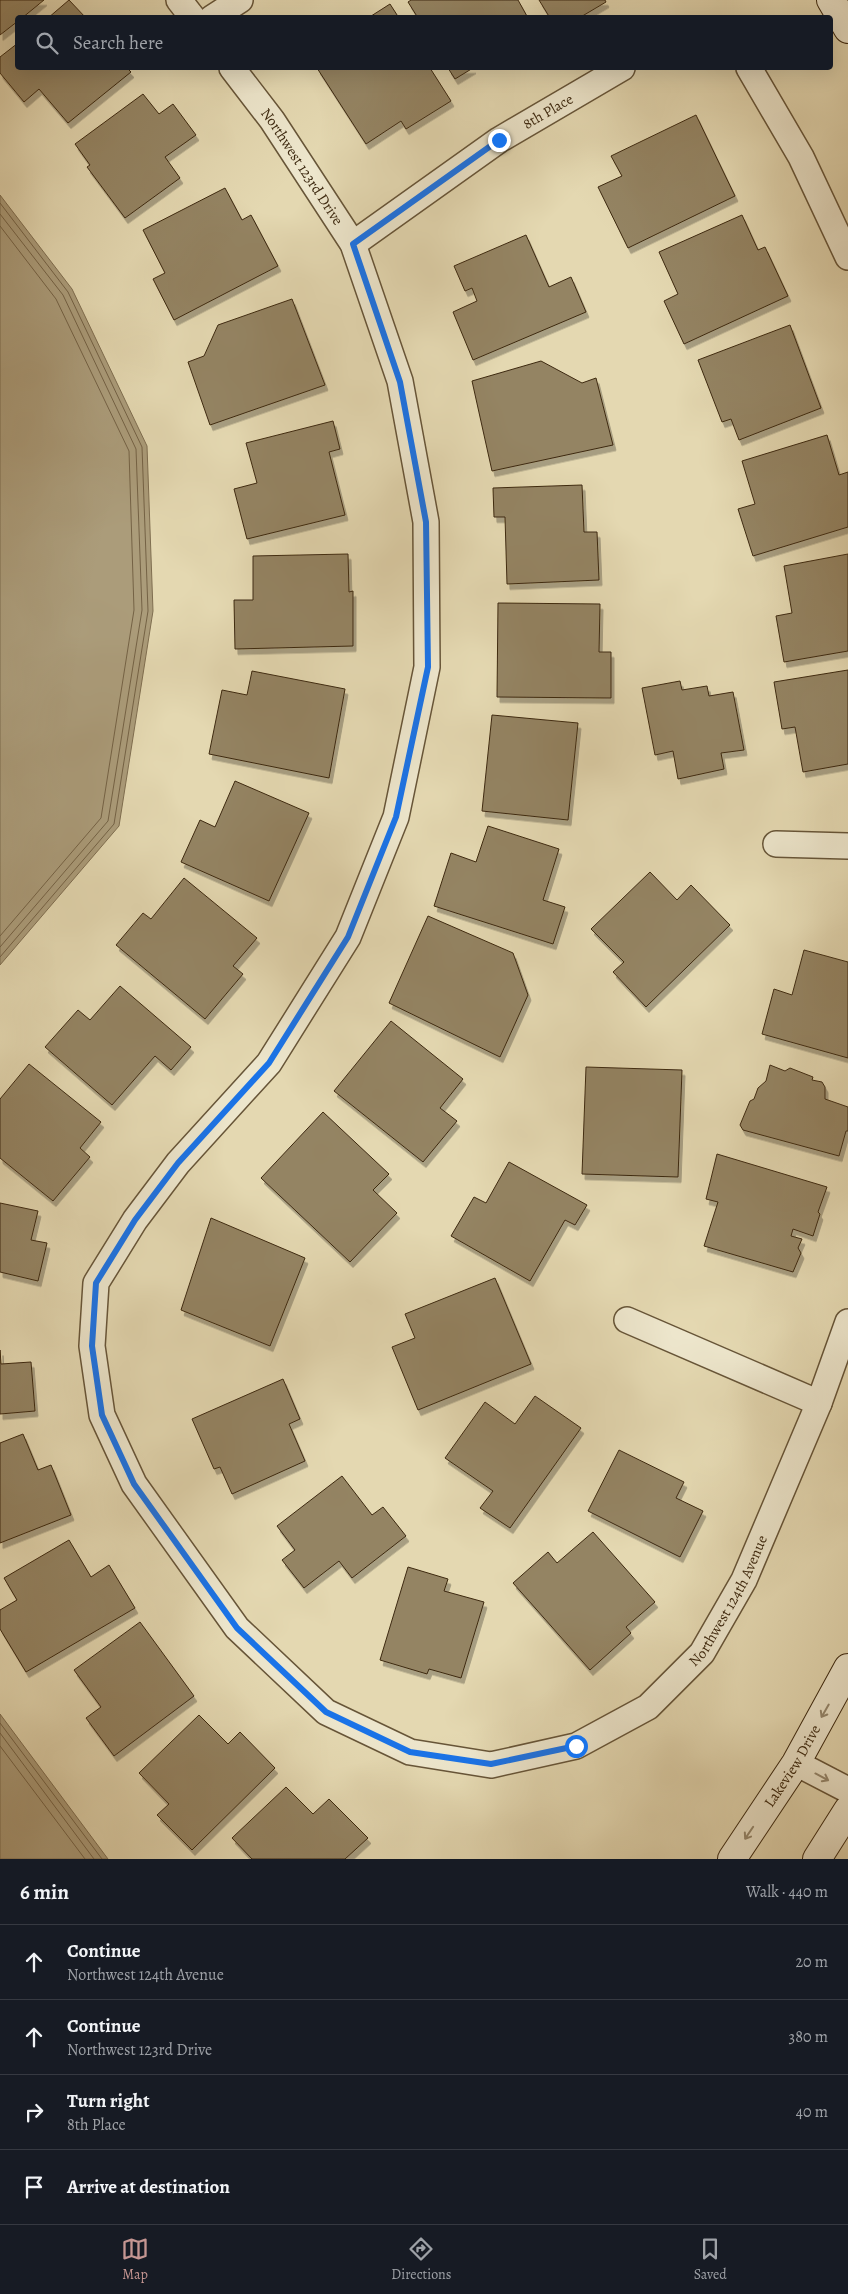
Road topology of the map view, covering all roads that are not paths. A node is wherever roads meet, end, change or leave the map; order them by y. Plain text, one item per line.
1 (179, 0) edge
2 (240, 0) edge
3 (831, 0) edge
4 (191, 15) edge
5 (217, 15) edge
6 (848, 29) edge
7 (234, 70) edge
8 (619, 70) edge
9 (751, 70) edge
10 (353, 244) junction
11 (848, 257) edge
12 (776, 844) dead end
13 (848, 846) edge
14 (628, 1320) dead end
15 (848, 1322) edge
16 (819, 1402) junction
17 (846, 1678) edge
18 (796, 1763) junction
19 (491, 1764) joint
20 (848, 1790) edge
21 (848, 1810) edge
22 (732, 1859) edge
23 (816, 1859) edge

1 - 4 street
2 - 5 street
3 - 6 street
7 - 10 street, Northwest 123rd Drive
8 - 10 street, 8th Place
9 - 11 street
10 - 19 street, Northwest 123rd Drive
12 - 13 street
14 - 16 street
15 - 16 street, Northwest 124th Avenue
16 - 19 street, Northwest 124th Avenue
17 -> 18 street, Lakeview Drive
18 -> 20 street
18 -> 22 street, Lakeview Drive
21 - 23 street

